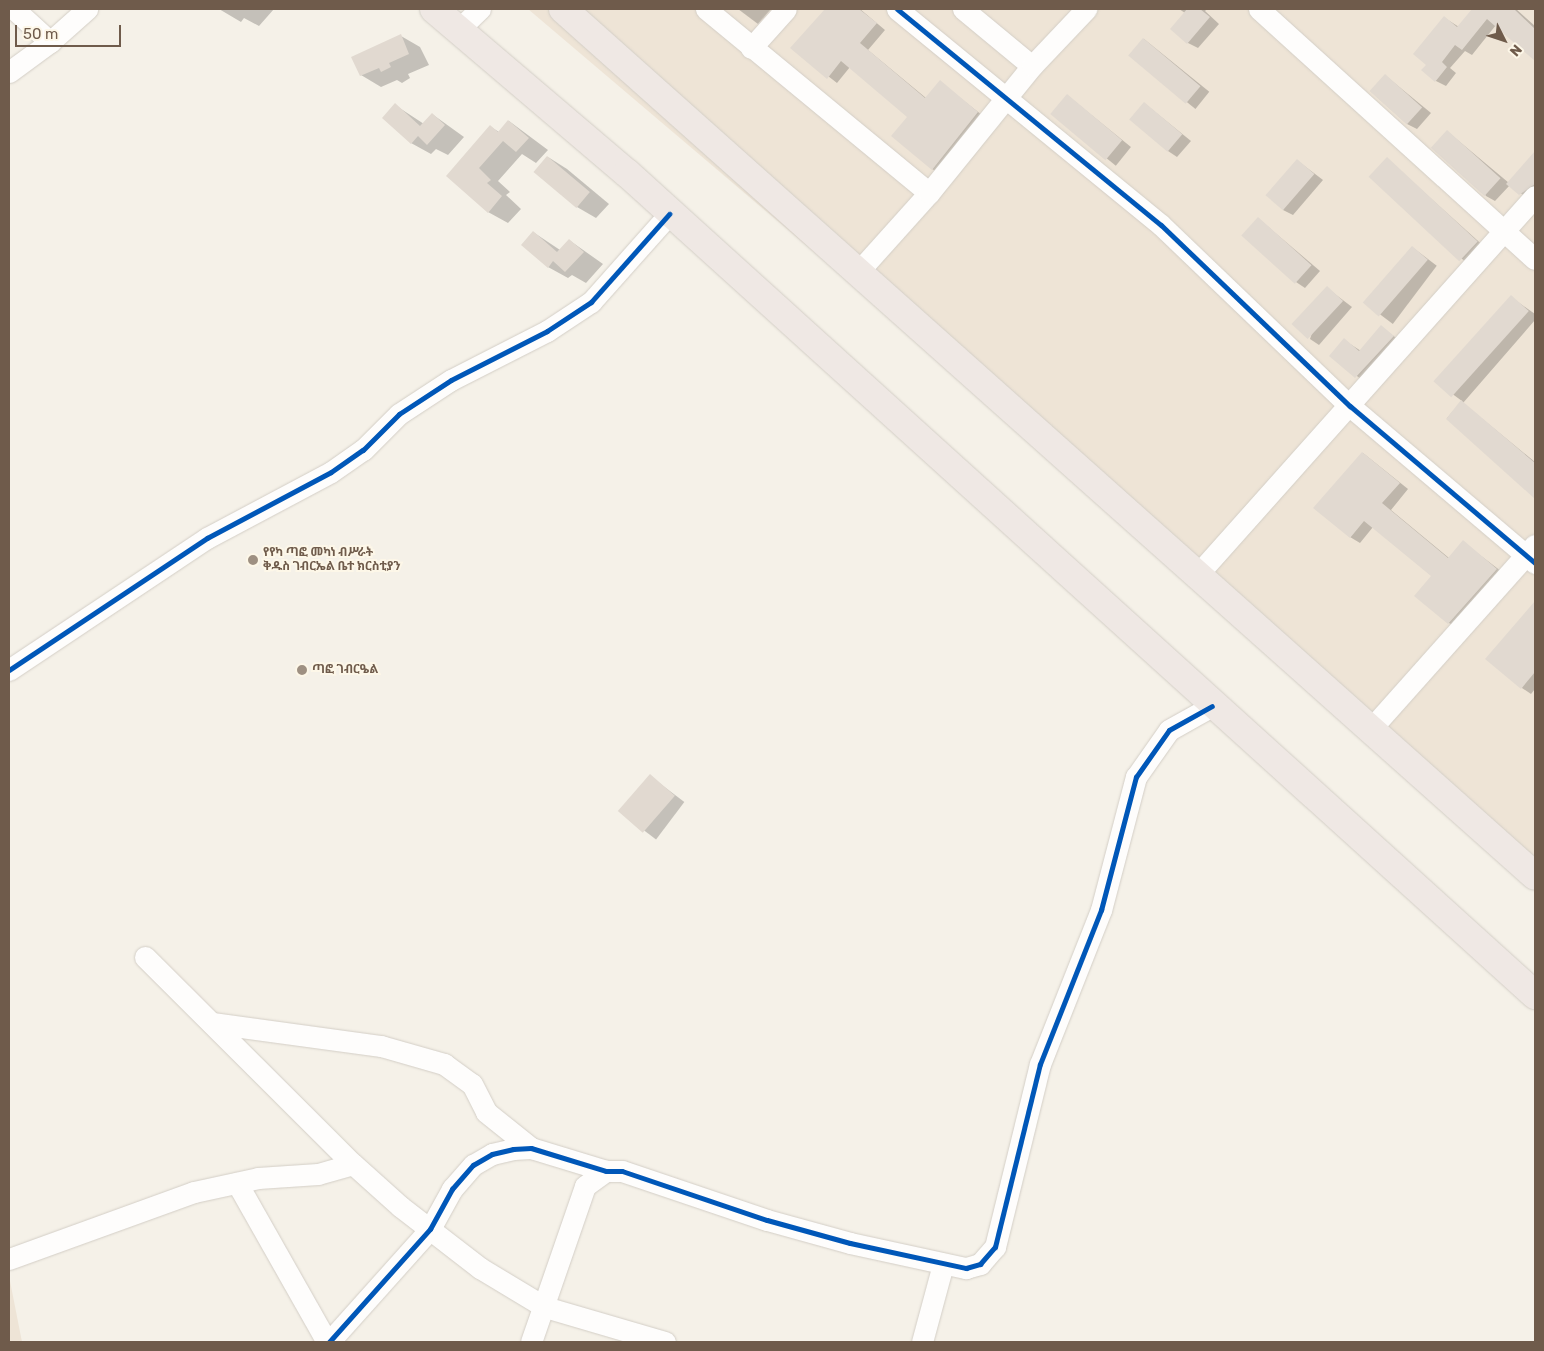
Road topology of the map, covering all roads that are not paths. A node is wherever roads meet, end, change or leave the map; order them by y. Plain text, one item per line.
1 (14, 9) edge
2 (87, 9) edge
3 (434, 9) edge
4 (480, 9) edge
5 (563, 9) edge
6 (706, 9) edge
7 (786, 9) edge
8 (897, 9) edge
9 (963, 9) edge
10 (1086, 9) edge
11 (1259, 9) edge
12 (457, 31) junction
13 (50, 42) junction
14 (751, 48) junction
15 (1032, 66) junction
16 (9, 72) edge
17 (1007, 100) junction
18 (929, 194) junction
19 (1535, 196) edge
20 (669, 214) junction
21 (1504, 230) junction
22 (1535, 259) edge
23 (858, 272) junction
24 (1350, 406) junction
25 (1532, 555) edge
26 (1198, 574) junction
27 (9, 670) edge
28 (1212, 706) junction
29 (1370, 731) junction
30 (1535, 876) edge
31 (145, 957) dead end
32 (1535, 995) edge
33 (212, 1023) junction
34 (531, 1148) junction
35 (353, 1164) junction
36 (606, 1171) junction
37 (237, 1183) junction
38 (430, 1229) junction
39 (9, 1258) edge
40 (943, 1264) junction
41 (545, 1308) junction
42 (328, 1342) edge
43 (531, 1342) edge
44 (665, 1342) edge
45 (922, 1342) edge

1 - 13 street
2 - 13 street
3 - 12 highway
4 - 12 street
5 - 23 highway
6 - 14 street
7 - 14 street
8 - 17 street
9 - 15 street
10 - 15 street
11 - 21 street
12 - 20 highway
13 - 16 street
14 - 18 street
15 - 17 street
17 - 18 street
17 - 24 street
18 - 23 street
19 - 21 street
20 - 27 street
20 - 28 highway
21 - 22 street
21 - 24 street
23 - 26 highway
24 - 25 street
24 - 26 street
25 - 29 street
26 - 29 highway
28 - 32 highway
28 - 40 street
29 - 30 highway
31 - 33 street
33 - 34 street
33 - 35 street
34 - 36 street
34 - 38 street
35 - 37 street
35 - 38 street
36 - 40 street
36 - 41 street
37 - 39 street
37 - 42 street
38 - 41 street
38 - 42 street
40 - 45 street
41 - 43 street
41 - 44 street

